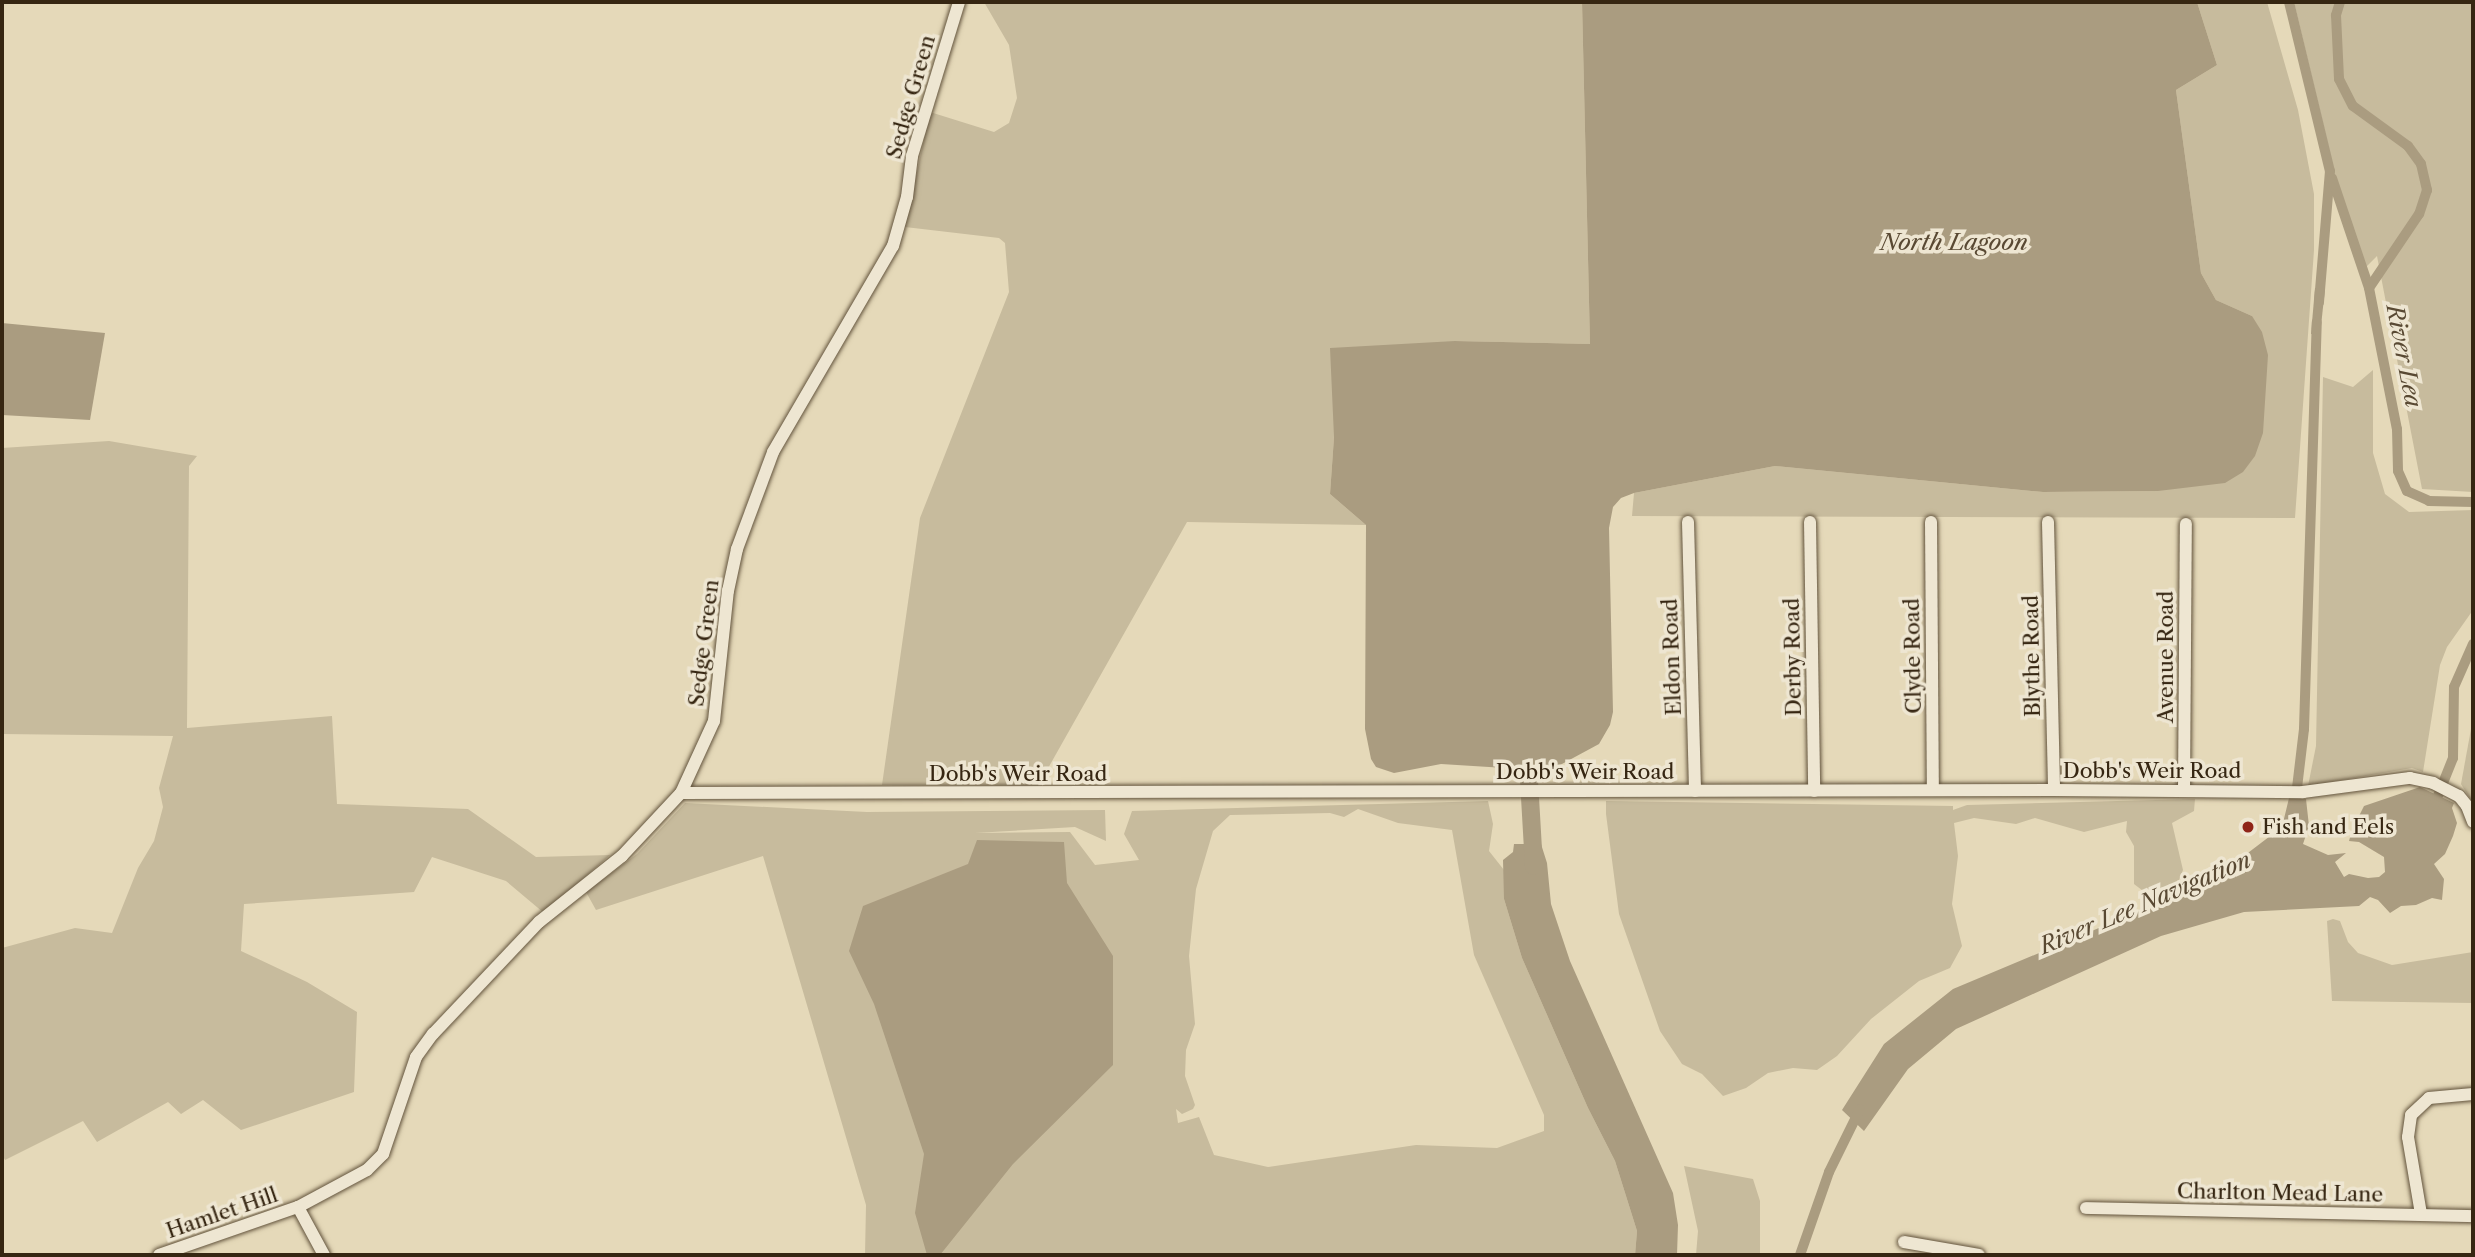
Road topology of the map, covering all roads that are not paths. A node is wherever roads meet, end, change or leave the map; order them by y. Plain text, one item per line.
1 (959, 2) edge
2 (1688, 522) dead end
3 (1810, 522) dead end
4 (1931, 522) dead end
5 (2048, 522) dead end
6 (2186, 524) dead end
7 (1933, 790) junction
8 (2054, 790) junction
9 (2184, 790) junction
10 (1695, 791) junction
11 (1814, 791) junction
12 (681, 793) junction
13 (2473, 819) edge
14 (2473, 1094) edge
15 (298, 1207) junction
16 (2087, 1208) dead end
17 (2421, 1214) junction
18 (2473, 1216) edge
19 (1904, 1241) dead end
20 (159, 1255) edge
21 (324, 1255) edge
22 (1979, 1255) edge

1 - 12 street, Sedge Green
2 - 10 street, Eldon Road
3 - 11 street, Derby Road
4 - 7 street, Clyde Road
5 - 8 street, Blythe Road
6 - 9 street, Avenue Road
7 - 8 street, Dobb's Weir Road
7 - 11 street, Dobb's Weir Road
8 - 9 street, Dobb's Weir Road
9 - 13 street, Dobb's Weir Road
10 - 11 street, Dobb's Weir Road
10 - 12 street, Dobb's Weir Road
12 - 15 street, Sedge Green
14 - 17 street
15 - 20 street, Hamlet Hill
15 - 21 street
16 - 17 street, Charlton Mead Lane
17 - 18 street, Charlton Mead Lane
19 - 22 street

